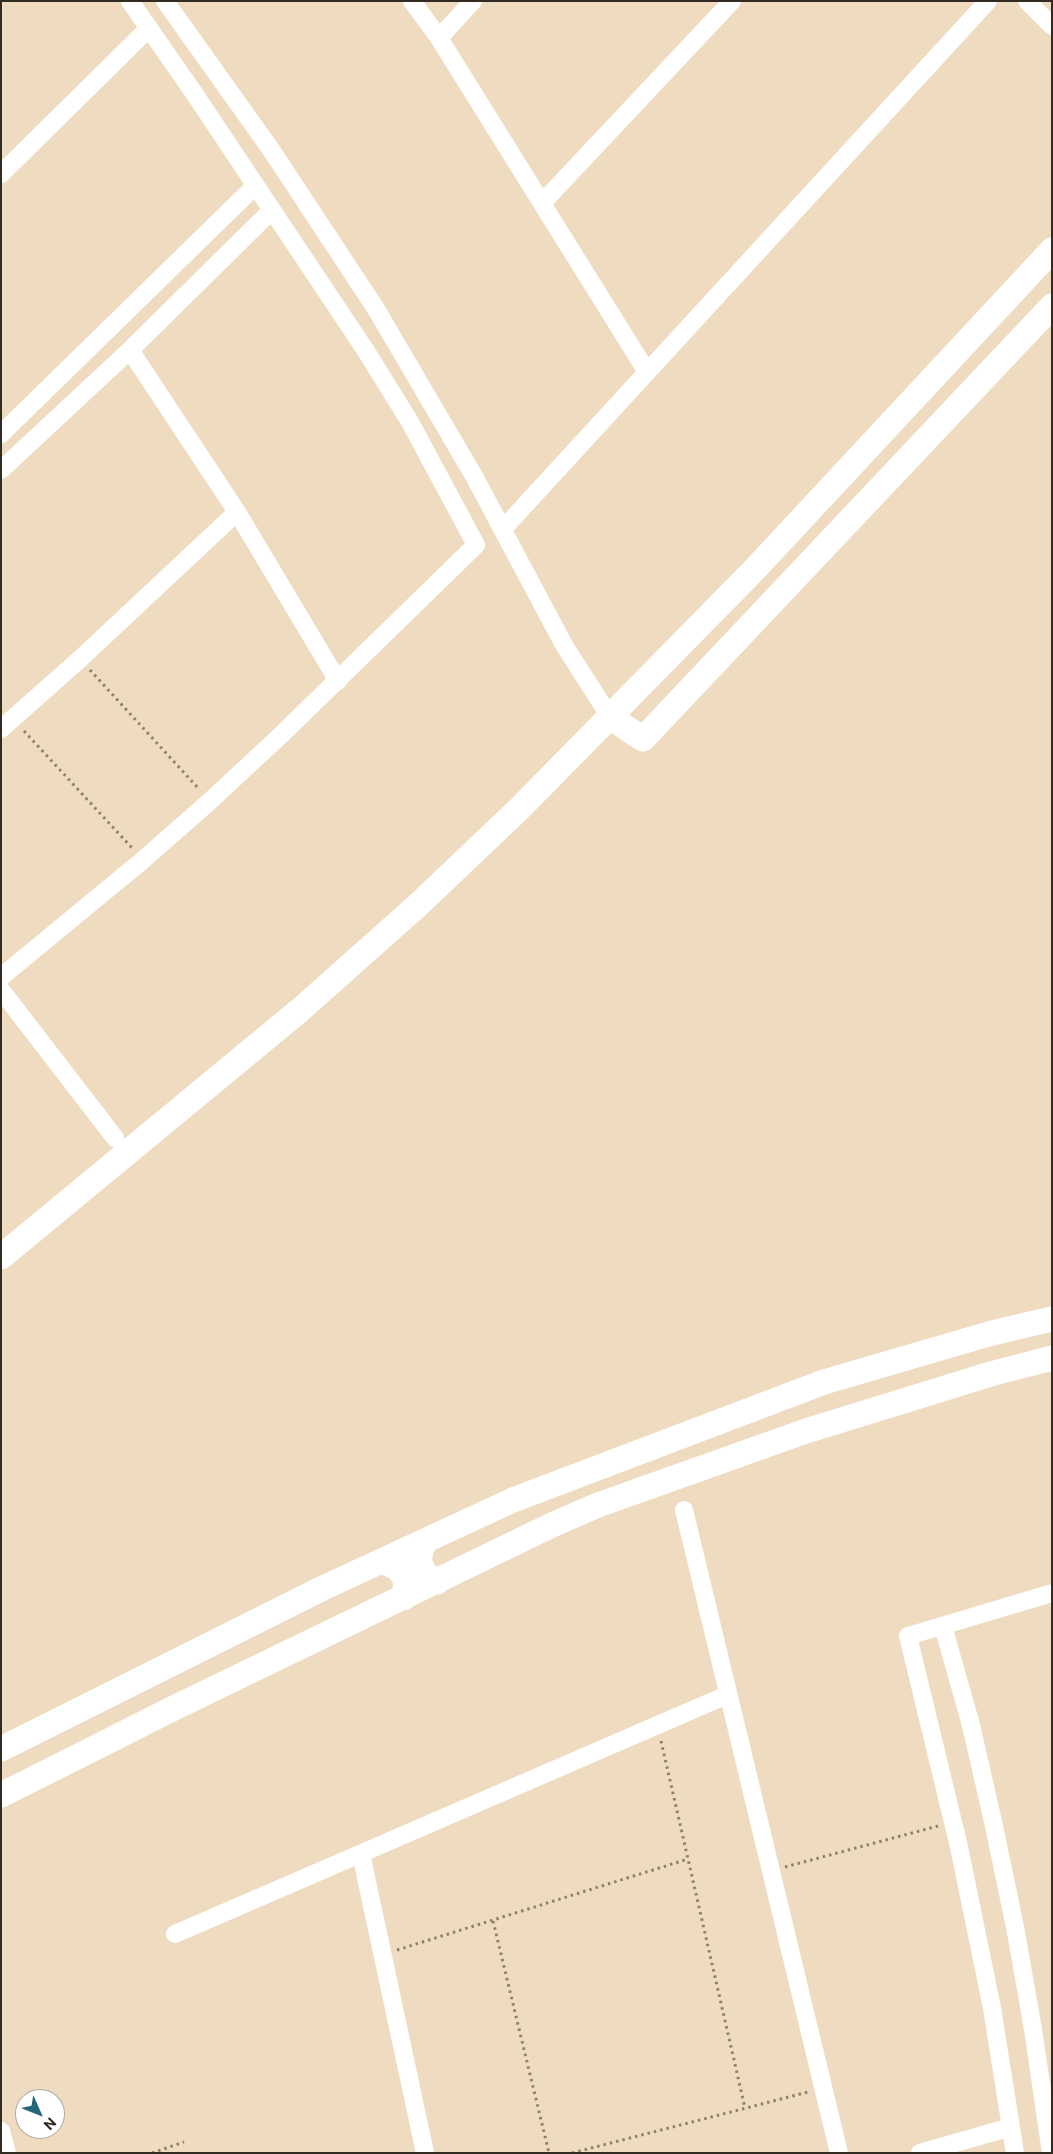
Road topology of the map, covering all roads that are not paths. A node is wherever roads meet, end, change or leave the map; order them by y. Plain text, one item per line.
1 (130, 1) edge
2 (166, 1) edge
3 (412, 1) edge
4 (473, 1) edge
5 (732, 1) edge
6 (988, 1) edge
7 (1027, 1) edge
8 (1052, 26) edge
9 (149, 28) junction
10 (440, 38) junction
11 (4, 167) edge
12 (256, 186) junction
13 (543, 202) junction
14 (271, 211) junction
15 (1052, 250) edge
16 (180, 260) junction
17 (198, 284) junction
18 (1052, 306) edge
19 (130, 350) junction
20 (647, 372) junction
21 (1, 434) edge
22 (1, 470) edge
23 (237, 512) junction
24 (503, 529) junction
25 (338, 681) junction
26 (610, 718) junction
27 (7, 724) edge
28 (1, 977) edge
29 (1, 990) edge
30 (115, 1138) dead end
31 (1, 1257) edge
32 (1052, 1319) edge
33 (1052, 1358) edge
34 (684, 1510) dead end
35 (426, 1540) junction
36 (382, 1562) junction
37 (437, 1582) junction
38 (1052, 1593) edge
39 (404, 1598) junction
40 (944, 1626) junction
41 (727, 1695) junction
42 (1, 1749) edge
43 (1, 1796) edge
44 (361, 1854) junction
45 (175, 1934) dead end
46 (1010, 2127) junction
47 (1050, 2131) edge
48 (1, 2132) edge
49 (7, 2153) edge
50 (425, 2153) edge
51 (839, 2153) edge
52 (920, 2153) edge
53 (1014, 2153) edge
54 (1050, 2153) edge

1 - 9 street
2 - 24 street
3 - 10 street
4 - 10 street
5 - 13 street
6 - 20 street
7 - 8 street
9 - 11 street
9 - 12 street
10 - 13 street
12 - 14 street
12 - 16 street
13 - 20 street
14 - 17 street
14 - 25 street
15 - 26 street
16 - 17 street
16 - 21 street
17 - 19 street
18 - 26 street
19 - 22 street
19 - 23 street
20 - 24 street
23 - 25 street
23 - 27 street
24 - 26 street
25 - 28 street
26 - 31 street
29 - 30 street
32 - 35 street
33 - 37 street
34 - 41 street
35 - 36 street
35 - 37 street
36 - 39 street
36 - 42 street
37 - 39 street
38 - 40 street
39 - 43 street
40 - 46 street
40 - 47 street
41 - 44 street
41 - 51 street
44 - 45 street
44 - 50 street
46 - 52 street
46 - 53 street
47 - 54 street
48 - 49 street

